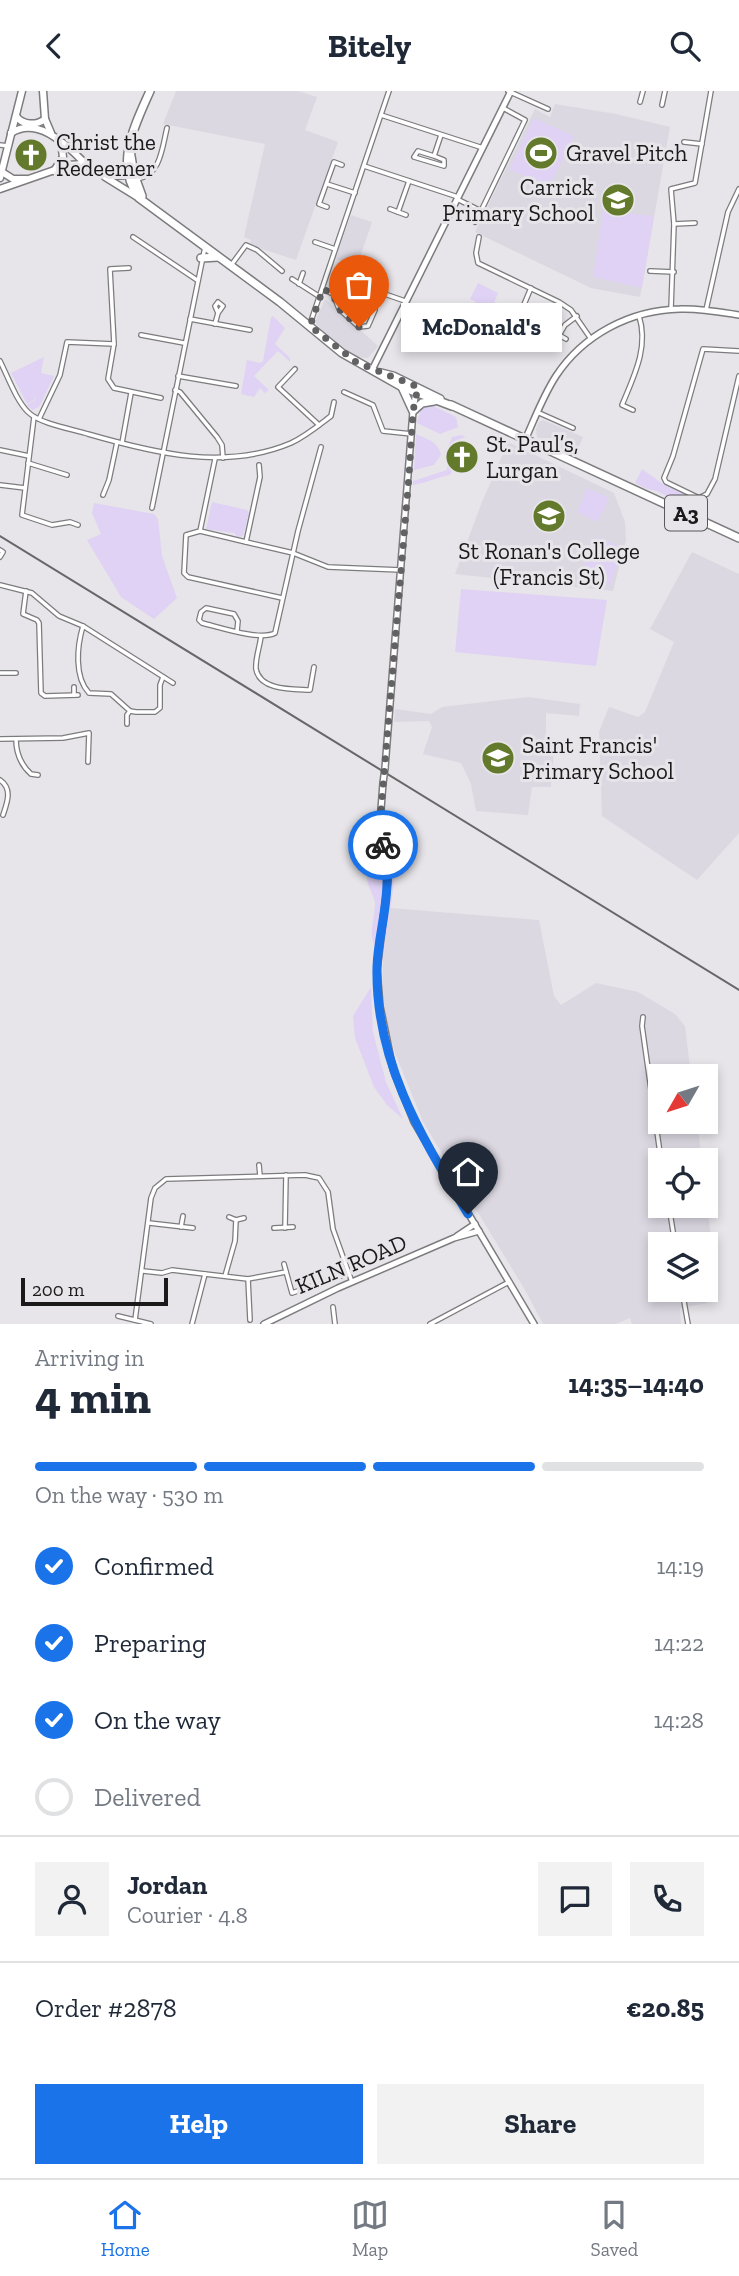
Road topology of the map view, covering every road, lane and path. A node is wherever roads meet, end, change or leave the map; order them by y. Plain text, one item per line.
1 (22, 91) edge
2 (43, 91) edge
3 (149, 91) edge
4 (389, 91) edge
5 (510, 91) edge
6 (642, 91) edge
7 (665, 91) edge
8 (711, 91) edge
9 (640, 102) dead end
10 (662, 105) dead end
11 (503, 108) junction
12 (548, 109) dead end
13 (381, 115) junction
14 (16, 116) junction
15 (45, 119) junction
16 (167, 128) dead end
17 (11, 133) junction
18 (51, 133) junction
19 (441, 135) junction
20 (61, 142) junction
21 (684, 142) dead end
22 (702, 144) junction
23 (4, 146) edge
24 (482, 148) junction
25 (434, 156) junction
26 (83, 164) junction
27 (342, 165) dead end
28 (364, 166) junction
29 (54, 171) junction
30 (1, 175) edge
31 (104, 176) junction
32 (129, 177) junction
33 (32, 179) junction
34 (408, 181) junction
35 (326, 183) junction
36 (0, 189) edge
37 (739, 190) edge
38 (355, 193) junction
39 (139, 198) junction
40 (457, 198) junction
41 (149, 205) junction
42 (327, 207) dead end
43 (390, 209) dead end
44 (481, 211) junction
45 (398, 212) junction
46 (406, 215) dead end
47 (475, 222) dead end
48 (695, 223) dead end
49 (674, 224) junction
50 (133, 237) dead end
51 (479, 237) dead end
52 (315, 242) dead end
53 (205, 247) junction
54 (335, 249) junction
55 (157, 252) junction
56 (219, 257) junction
57 (201, 258) junction
58 (151, 260) dead end
59 (230, 266) junction
60 (129, 268) dead end
61 (282, 271) dead end
62 (650, 271) dead end
63 (674, 272) junction
64 (303, 273) dead end
65 (292, 279) dead end
66 (197, 280) junction
67 (299, 283) junction
68 (353, 283) dead end
69 (366, 287) junction
70 (531, 288) junction
71 (323, 289) junction
72 (320, 297) junction
73 (362, 297) dead end
74 (405, 302) junction
75 (671, 309) junction
76 (375, 310) dead end
77 (706, 310) junction
78 (218, 313) dead end
79 (739, 315) edge
80 (577, 316) junction
81 (639, 316) junction
82 (190, 319) junction
83 (370, 323) junction
84 (215, 324) junction
85 (376, 325) dead end
86 (310, 326) junction
87 (250, 330) dead end
88 (141, 335) dead end
89 (566, 339) dead end
90 (591, 339) junction
91 (184, 343) junction
92 (114, 344) junction
93 (466, 344) dead end
94 (739, 351) edge
95 (0, 361) edge
96 (295, 369) dead end
97 (373, 371) junction
98 (178, 376) junction
99 (739, 376) edge
100 (236, 386) dead end
101 (402, 387) junction
102 (175, 390) junction
103 (417, 390) junction
104 (131, 392) junction
105 (345, 394) dead end
106 (161, 398) dead end
107 (435, 401) junction
108 (334, 402) dead end
109 (452, 406) junction
110 (633, 410) dead end
111 (413, 411) junction
112 (537, 412) junction
113 (37, 418) junction
114 (319, 425) junction
115 (573, 428) dead end
116 (412, 433) junction
117 (525, 440) junction
118 (119, 442) junction
119 (321, 447) dead end
120 (0, 450) edge
121 (163, 451) junction
122 (29, 456) junction
123 (215, 459) junction
124 (223, 459) junction
125 (28, 463) junction
126 (259, 465) dead end
127 (67, 475) dead end
128 (0, 485) edge
129 (25, 488) junction
130 (103, 495) dead end
131 (152, 508) dead end
132 (78, 525) dead end
133 (200, 531) junction
134 (739, 538) edge
135 (246, 541) junction
136 (0, 550) edge
137 (293, 553) junction
138 (0, 557) edge
139 (401, 570) junction
140 (0, 585) edge
141 (26, 591) junction
142 (282, 598) junction
143 (83, 627) junction
144 (237, 631) junction
145 (261, 636) junction
146 (314, 667) dead end
147 (0, 673) edge
148 (16, 673) dead end
149 (163, 677) junction
150 (173, 683) dead end
151 (74, 687) dead end
152 (130, 711) junction
153 (127, 724) dead end
154 (0, 739) edge
155 (16, 739) junction
156 (88, 762) dead end
157 (38, 775) dead end
158 (0, 780) edge
159 (4, 815) dead end
160 (643, 1017) dead end
161 (659, 1148) edge
162 (259, 1165) dead end
163 (286, 1175) junction
164 (260, 1176) junction
165 (183, 1216) dead end
166 (229, 1217) dead end
167 (244, 1218) dead end
168 (236, 1220) junction
169 (149, 1223) junction
170 (475, 1224) junction
171 (181, 1227) junction
172 (293, 1227) dead end
173 (274, 1228) dead end
174 (285, 1228) junction
175 (193, 1229) dead end
176 (479, 1231) junction
177 (454, 1238) junction
178 (284, 1263) dead end
179 (333, 1269) dead end
180 (143, 1271) junction
181 (286, 1272) junction
182 (205, 1274) junction
183 (344, 1275) dead end
184 (225, 1276) junction
185 (336, 1278) junction
186 (248, 1279) junction
187 (352, 1282) junction
188 (509, 1282) junction
189 (684, 1302) edge
190 (333, 1307) dead end
191 (248, 1311) junction
192 (240, 1312) dead end
193 (118, 1316) dead end
194 (135, 1320) junction
195 (250, 1320) dead end
196 (151, 1324) edge
197 (192, 1324) edge
198 (264, 1324) edge
199 (335, 1324) edge
200 (430, 1324) edge
201 (534, 1324) edge
202 (688, 1324) edge

1 - 14 main road
2 - 15 main road
3 - 32 highway, A3
4 - 13 street
5 - 11 main road
5 - 12 street
6 - 9 street
7 - 10 street
8 - 22 street
11 - 24 main road
11 - 44 street
13 - 19 street
13 - 28 street
14 - 15 main road
14 - 17 main road
15 - 18 main road
16 - 32 street
17 - 18 main road
17 - 23 main road
18 - 20 main road
19 - 24 street
19 - 25 street
20 - 26 main road
20 - 29 main road
21 - 22 street
22 - 49 street
23 - 30 main road
24 - 40 main road
25 - 25 street
26 - 29 main road
26 - 31 main road
27 - 35 street
28 - 34 street
28 - 38 street
29 - 33 main road
30 - 33 main road
31 - 32 main road
31 - 39 main road
32 - 39 highway, A3
32 - 41 highway, A3
33 - 36 main road
34 - 40 street
34 - 45 street
35 - 38 street
35 - 42 street
37 - 77 street
38 - 54 street
39 - 41 highway, A3
40 - 44 street
40 - 74 main road
41 - 53 highway, A3
43 - 45 street
44 - 47 street
45 - 46 street
48 - 49 street
49 - 63 street
50 - 55 street
51 - 70 street
52 - 54 street
53 - 56 highway, A3
53 - 57 street
54 - 71 street
55 - 58 street
55 - 66 street
56 - 57 highway
56 - 59 highway, A3
57 - 66 street
59 - 61 street
59 - 86 highway, A3
60 - 92 street
62 - 63 street
63 - 75 street
64 - 67 street
65 - 67 street
66 - 82 street
67 - 72 street
68 - 69 street
69 - 73 street
69 - 74 street
70 - 80 street
70 - 93 street
71 - 72 street
71 - 83 street
72 - 86 street
74 - 97 main road
75 - 77 main road
75 - 81 main road
76 - 83 street
77 - 79 main road
78 - 84 street
80 - 89 street
80 - 90 street
81 - 90 main road
81 - 110 street
82 - 84 street
82 - 91 street
83 - 85 street
84 - 87 street
86 - 97 highway, A3
88 - 91 street
90 - 112 main road
91 - 98 street
92 - 104 street
92 - 113 street
94 - 99 street
95 - 113 street
96 - 114 street
97 - 101 highway, A3
97 - 103 highway, A3
98 - 100 street
98 - 102 street
101 - 103 highway, A3
101 - 111 highway
102 - 121 street
102 - 124 street
103 - 107 highway, A3
103 - 109 highway, A3
103 - 111 main road
104 - 106 street
104 - 118 street
105 - 116 street
107 - 109 highway, A3
107 - 111 highway
108 - 114 street
109 - 117 highway, A3
111 - 116 main road
112 - 115 street
112 - 117 main road
113 - 118 street
113 - 122 street
114 - 124 street
116 - 139 main road
117 - 134 highway, A3
118 - 121 street
118 - 130 street
119 - 137 street
120 - 122 street
121 - 123 street
121 - 131 street
122 - 125 street
123 - 124 street
123 - 133 street
125 - 127 street
125 - 129 street
126 - 135 street
128 - 129 street
129 - 132 street
133 - 135 street
133 - 142 street
135 - 137 street
136 - 138 street
137 - 139 street
137 - 142 street
139 - 170 main road, bridge
140 - 141 street
141 - 143 street
141 - 151 street
142 - 145 street
143 - 149 street
143 - 152 street
144 - 144 street
144 - 145 street
145 - 146 street
147 - 148 street
149 - 150 street
149 - 152 street
152 - 153 street
154 - 155 street
155 - 156 street
155 - 157 street
158 - 159 street
160 - 161 street
162 - 164 street
163 - 164 street
163 - 174 street
163 - 187 street
164 - 169 street
165 - 171 street
166 - 168 street
167 - 168 street
168 - 184 street
169 - 171 street
169 - 180 street
170 - 176 main road
170 - 177 main road, KILN ROAD
171 - 175 street
172 - 174 street
173 - 174 street
176 - 177 main road, KILN ROAD
176 - 188 main road
177 - 187 main road, KILN ROAD
178 - 181 street
179 - 185 street
180 - 182 street
180 - 194 street
181 - 185 street
181 - 186 street
182 - 184 street
182 - 197 street
183 - 185 street
184 - 186 street
186 - 191 street
187 - 198 main road, KILN ROAD
188 - 200 street
188 - 201 main road
189 - 202 street
190 - 199 street
191 - 192 street
191 - 195 street
193 - 194 street
194 - 196 street

